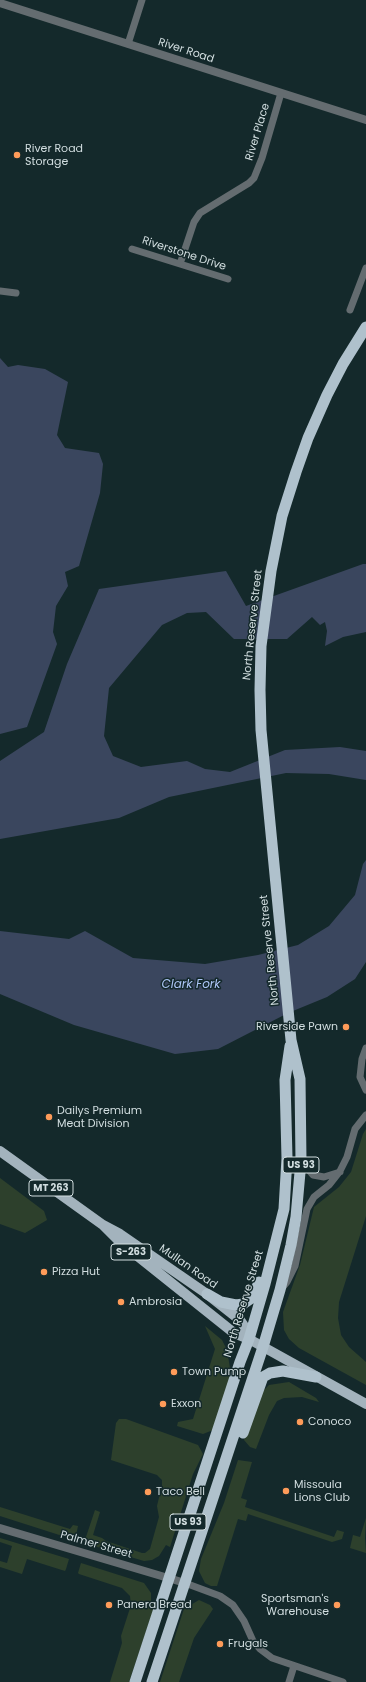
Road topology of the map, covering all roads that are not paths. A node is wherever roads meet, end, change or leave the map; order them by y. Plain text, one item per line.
1 (142, 0) edge
2 (0, 3) edge
3 (128, 44) junction
4 (282, 93) junction
5 (366, 120) edge
6 (132, 249) dead end
7 (180, 264) junction
8 (366, 268) edge
9 (228, 279) dead end
10 (0, 291) edge
11 (16, 293) dead end
12 (350, 310) dead end
13 (366, 327) edge
14 (291, 1040) junction
15 (366, 1048) edge
16 (366, 1090) edge
17 (366, 1115) edge
18 (0, 1151) edge
19 (301, 1161) junction
20 (340, 1172) junction
21 (284, 1209) junction
22 (103, 1225) junction
23 (280, 1290) junction
24 (207, 1294) junction
25 (249, 1339) junction
26 (263, 1347) junction
27 (316, 1377) junction
28 (366, 1404) edge
29 (0, 1528) edge
30 (196, 1548) junction
31 (170, 1578) junction
32 (186, 1583) junction
33 (294, 1666) junction
34 (135, 1682) edge
35 (152, 1682) edge
36 (289, 1682) edge
37 (343, 1682) edge

1 - 3 street
2 - 3 street, River Road
3 - 4 street, River Road
4 - 5 street, River Road
4 - 7 street, River Place
6 - 7 street, Riverstone Drive
7 - 9 street, Riverstone Drive
8 - 12 street
10 - 11 street
13 - 14 highway, North Reserve Street
14 - 19 highway, North Reserve Street / US 93
14 - 21 highway, North Reserve Street / US 93
15 - 16 street
17 - 20 street
18 - 22 main road, Mullan Road / MT 263
19 - 20 street, US 93
19 - 23 highway, North Reserve Street / US 93
20 - 23 street
21 - 24 highway
21 - 25 highway, North Reserve Street / US 93
22 - 24 main road, Mullan Road / MT 263
22 - 25 main road, Mullan Road / S-263
23 - 26 highway, North Reserve Street / US 93
24 - 25 main road, Mullan Road / MT 263
25 - 26 main road, Mullan Road
25 - 31 highway, North Reserve Street / US 93
26 - 27 main road, Mullan Road
26 - 30 highway, North Reserve Street / US 93
27 - 28 main road, Mullan Road
27 - 30 highway
29 - 31 street, Palmer Street
30 - 32 highway, North Reserve Street / US 93
31 - 32 street, Palmer Street
31 - 34 highway, North Reserve Street / US 93
32 - 33 street
32 - 35 highway, North Reserve Street / US 93
33 - 36 street
33 - 37 street

